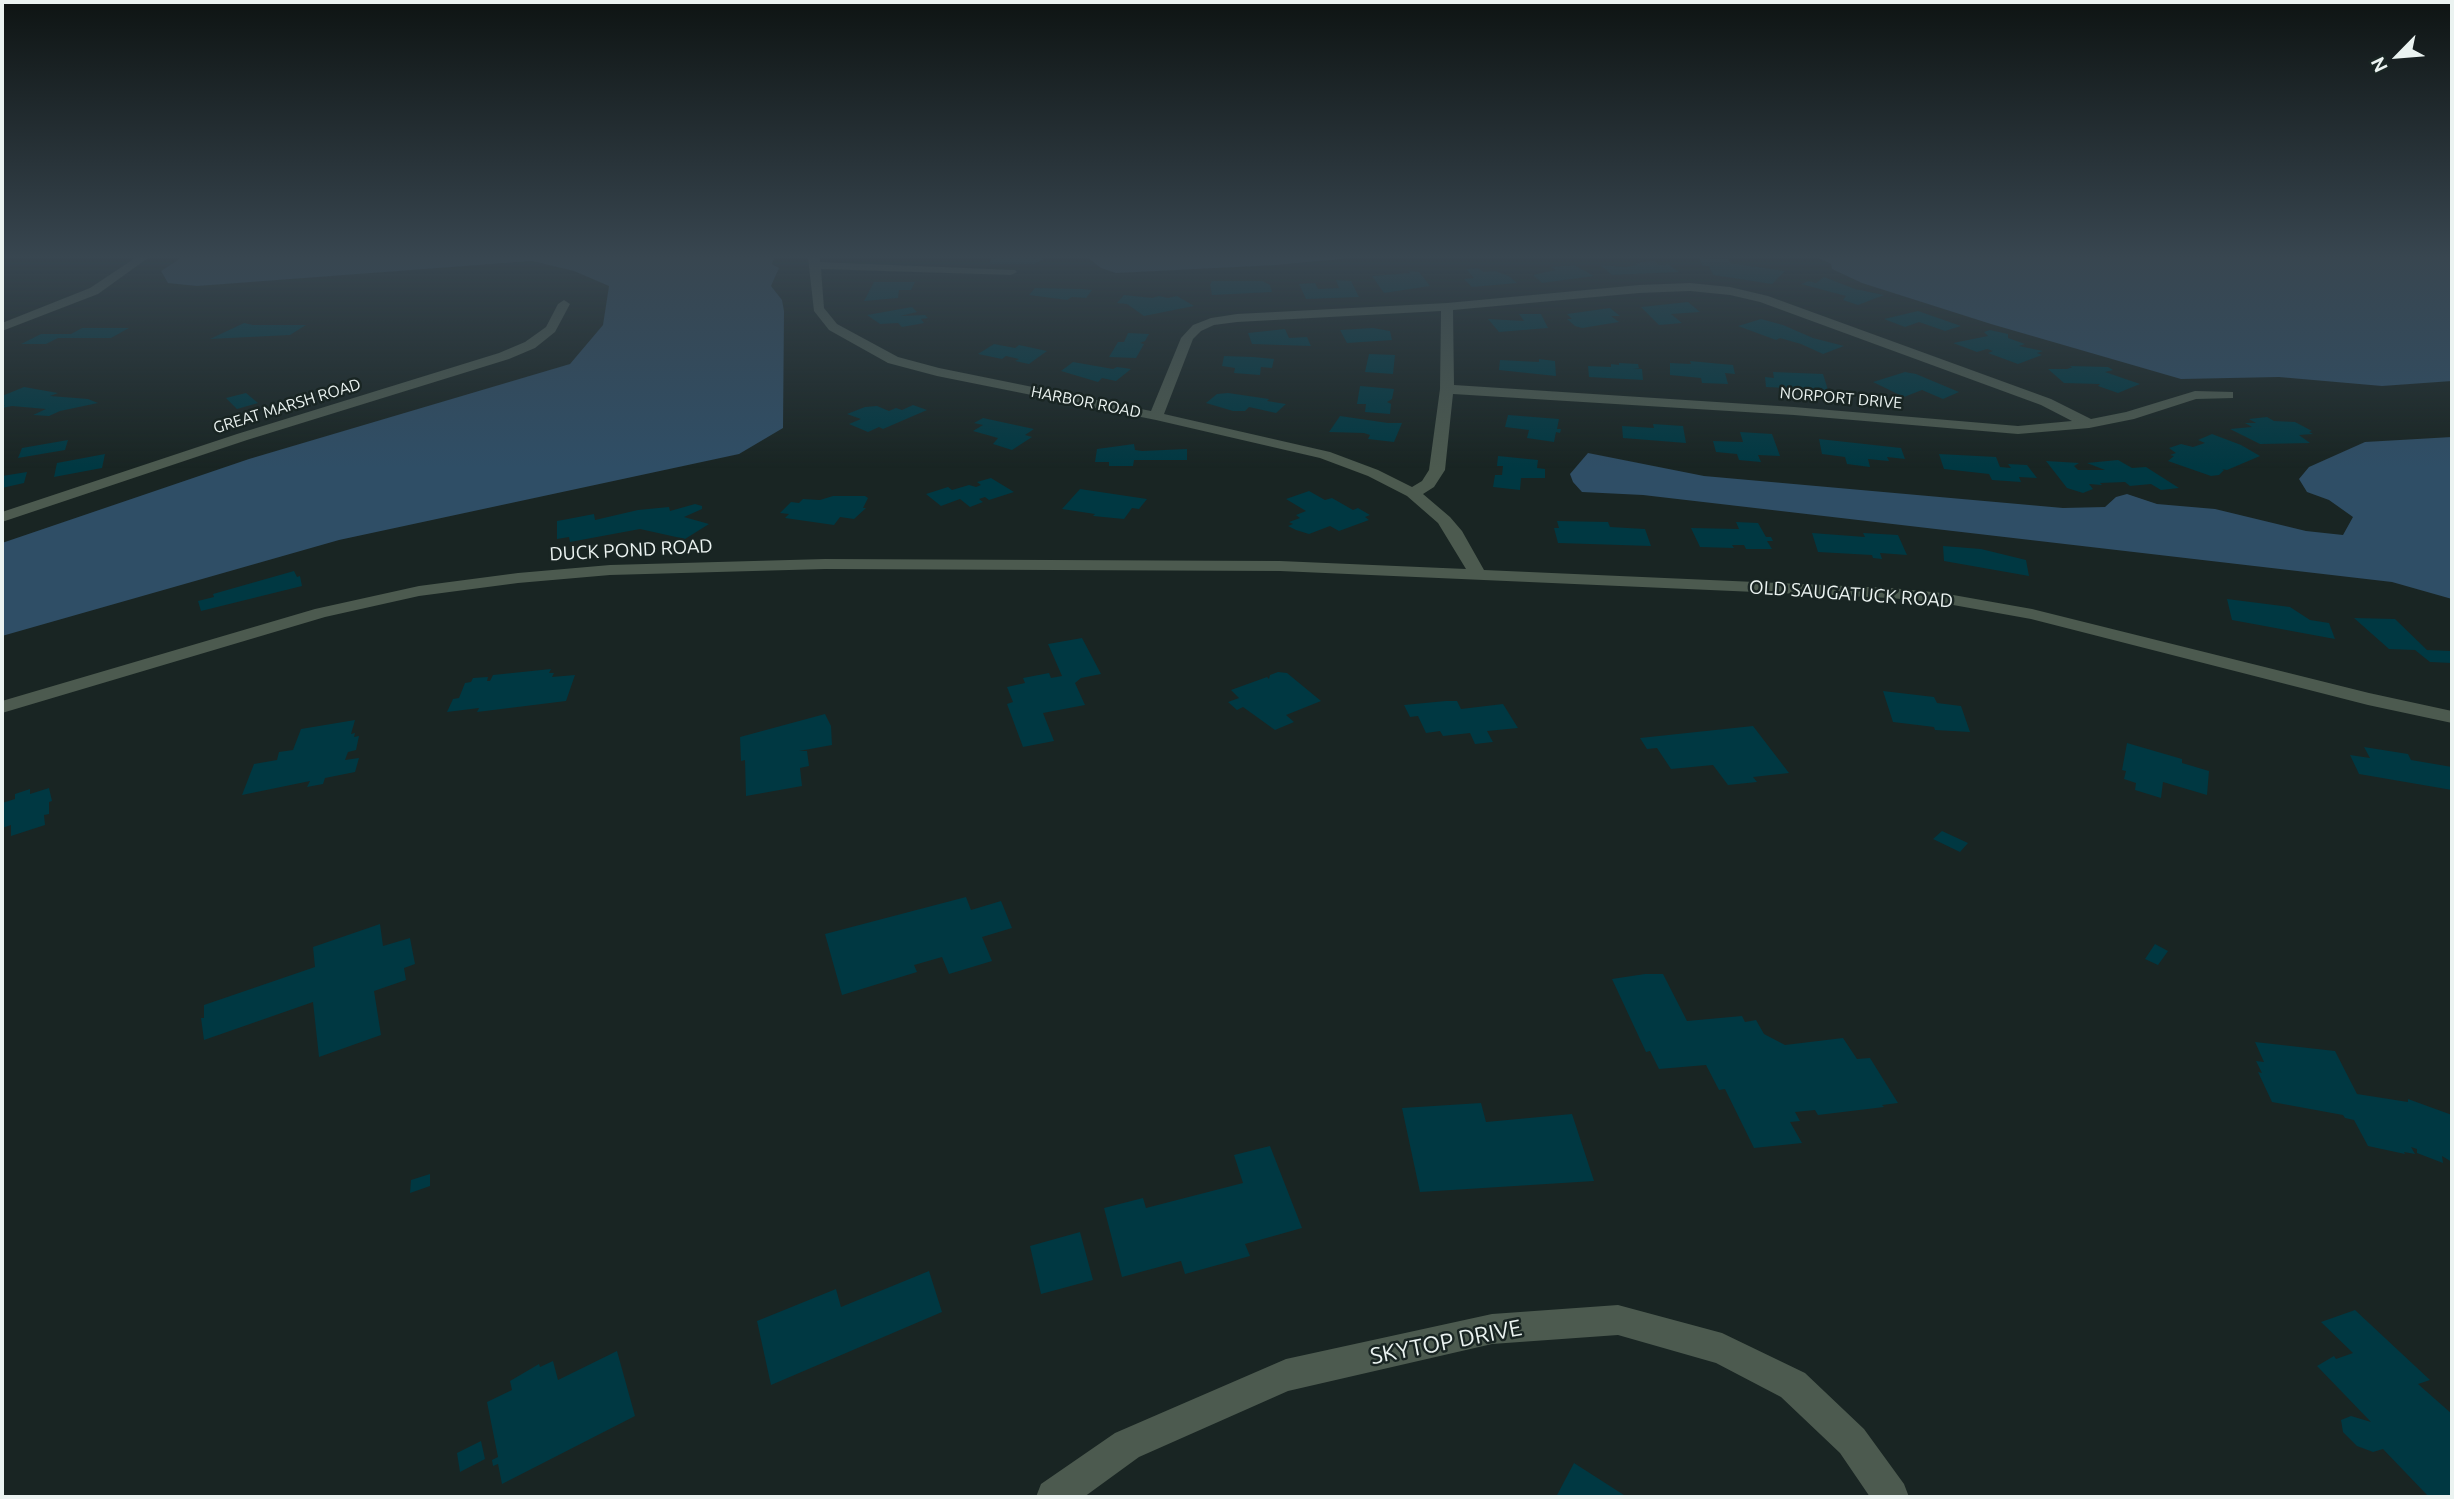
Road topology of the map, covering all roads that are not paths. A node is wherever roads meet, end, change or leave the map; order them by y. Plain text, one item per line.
1 (551, 328) edge
2 (834, 328) edge
3 (1199, 328) edge
4 (1447, 328) edge
5 (1847, 328) edge
6 (1447, 389) junction
7 (2228, 395) dead end
8 (1156, 416) junction
9 (2089, 424) junction
10 (1413, 493) junction
11 (2, 517) edge
12 (1280, 566) joint
13 (1479, 576) junction
14 (2, 707) edge
15 (2452, 716) edge
16 (1054, 1497) edge
17 (1891, 1497) edge

1 - 11 street, GREAT MARSH ROAD
2 - 8 street, HARBOR ROAD
3 - 8 street
4 - 6 street
5 - 9 street
6 - 9 street, NORPORT DRIVE
6 - 10 street
7 - 9 street, NORPORT DRIVE
8 - 10 street, HARBOR ROAD
10 - 13 street, HARBOR ROAD
12 - 13 street, OLD SAUGATUCK ROAD
12 - 14 street, DUCK POND ROAD
13 - 15 street, OLD SAUGATUCK ROAD
16 - 17 street, SKYTOP DRIVE

